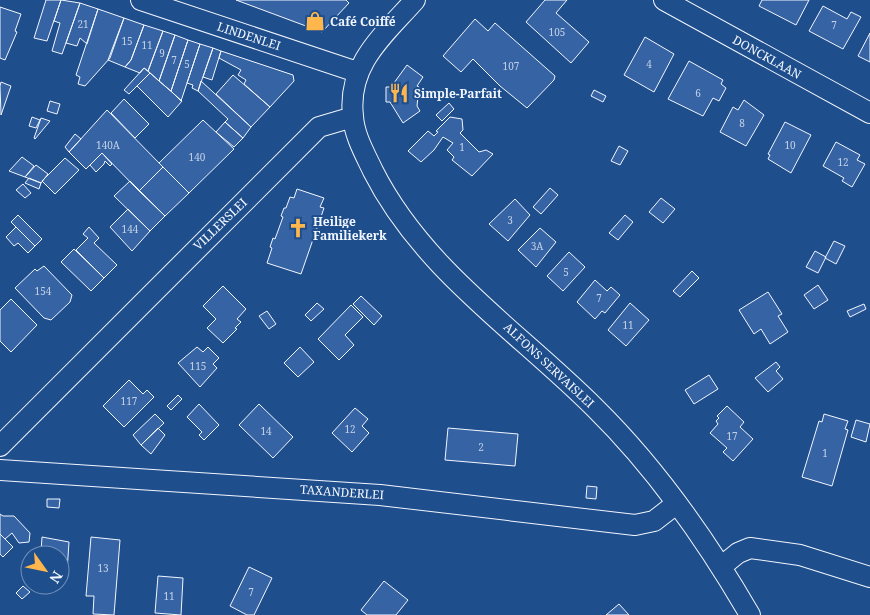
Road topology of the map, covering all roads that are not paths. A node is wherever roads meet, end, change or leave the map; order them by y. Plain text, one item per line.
1 (141, 0) edge
2 (415, 0) edge
3 (664, 0) edge
4 (357, 72) junction
5 (870, 113) edge
6 (353, 117) junction
7 (0, 446) edge
8 (0, 470) edge
9 (676, 504) junction
10 (722, 566) junction
11 (870, 577) edge
12 (750, 615) edge

1 - 4 street, LINDENLEI
2 - 4 street
3 - 5 street, DONCKLAAN
4 - 6 street
6 - 7 street, VILLERSLEI
6 - 9 street, ALFONS SERVAISLEI
8 - 9 street, TAXANDERLEI
9 - 10 street, ALFONS SERVAISLEI
10 - 11 street
10 - 12 street, ALFONS SERVAISLEI

